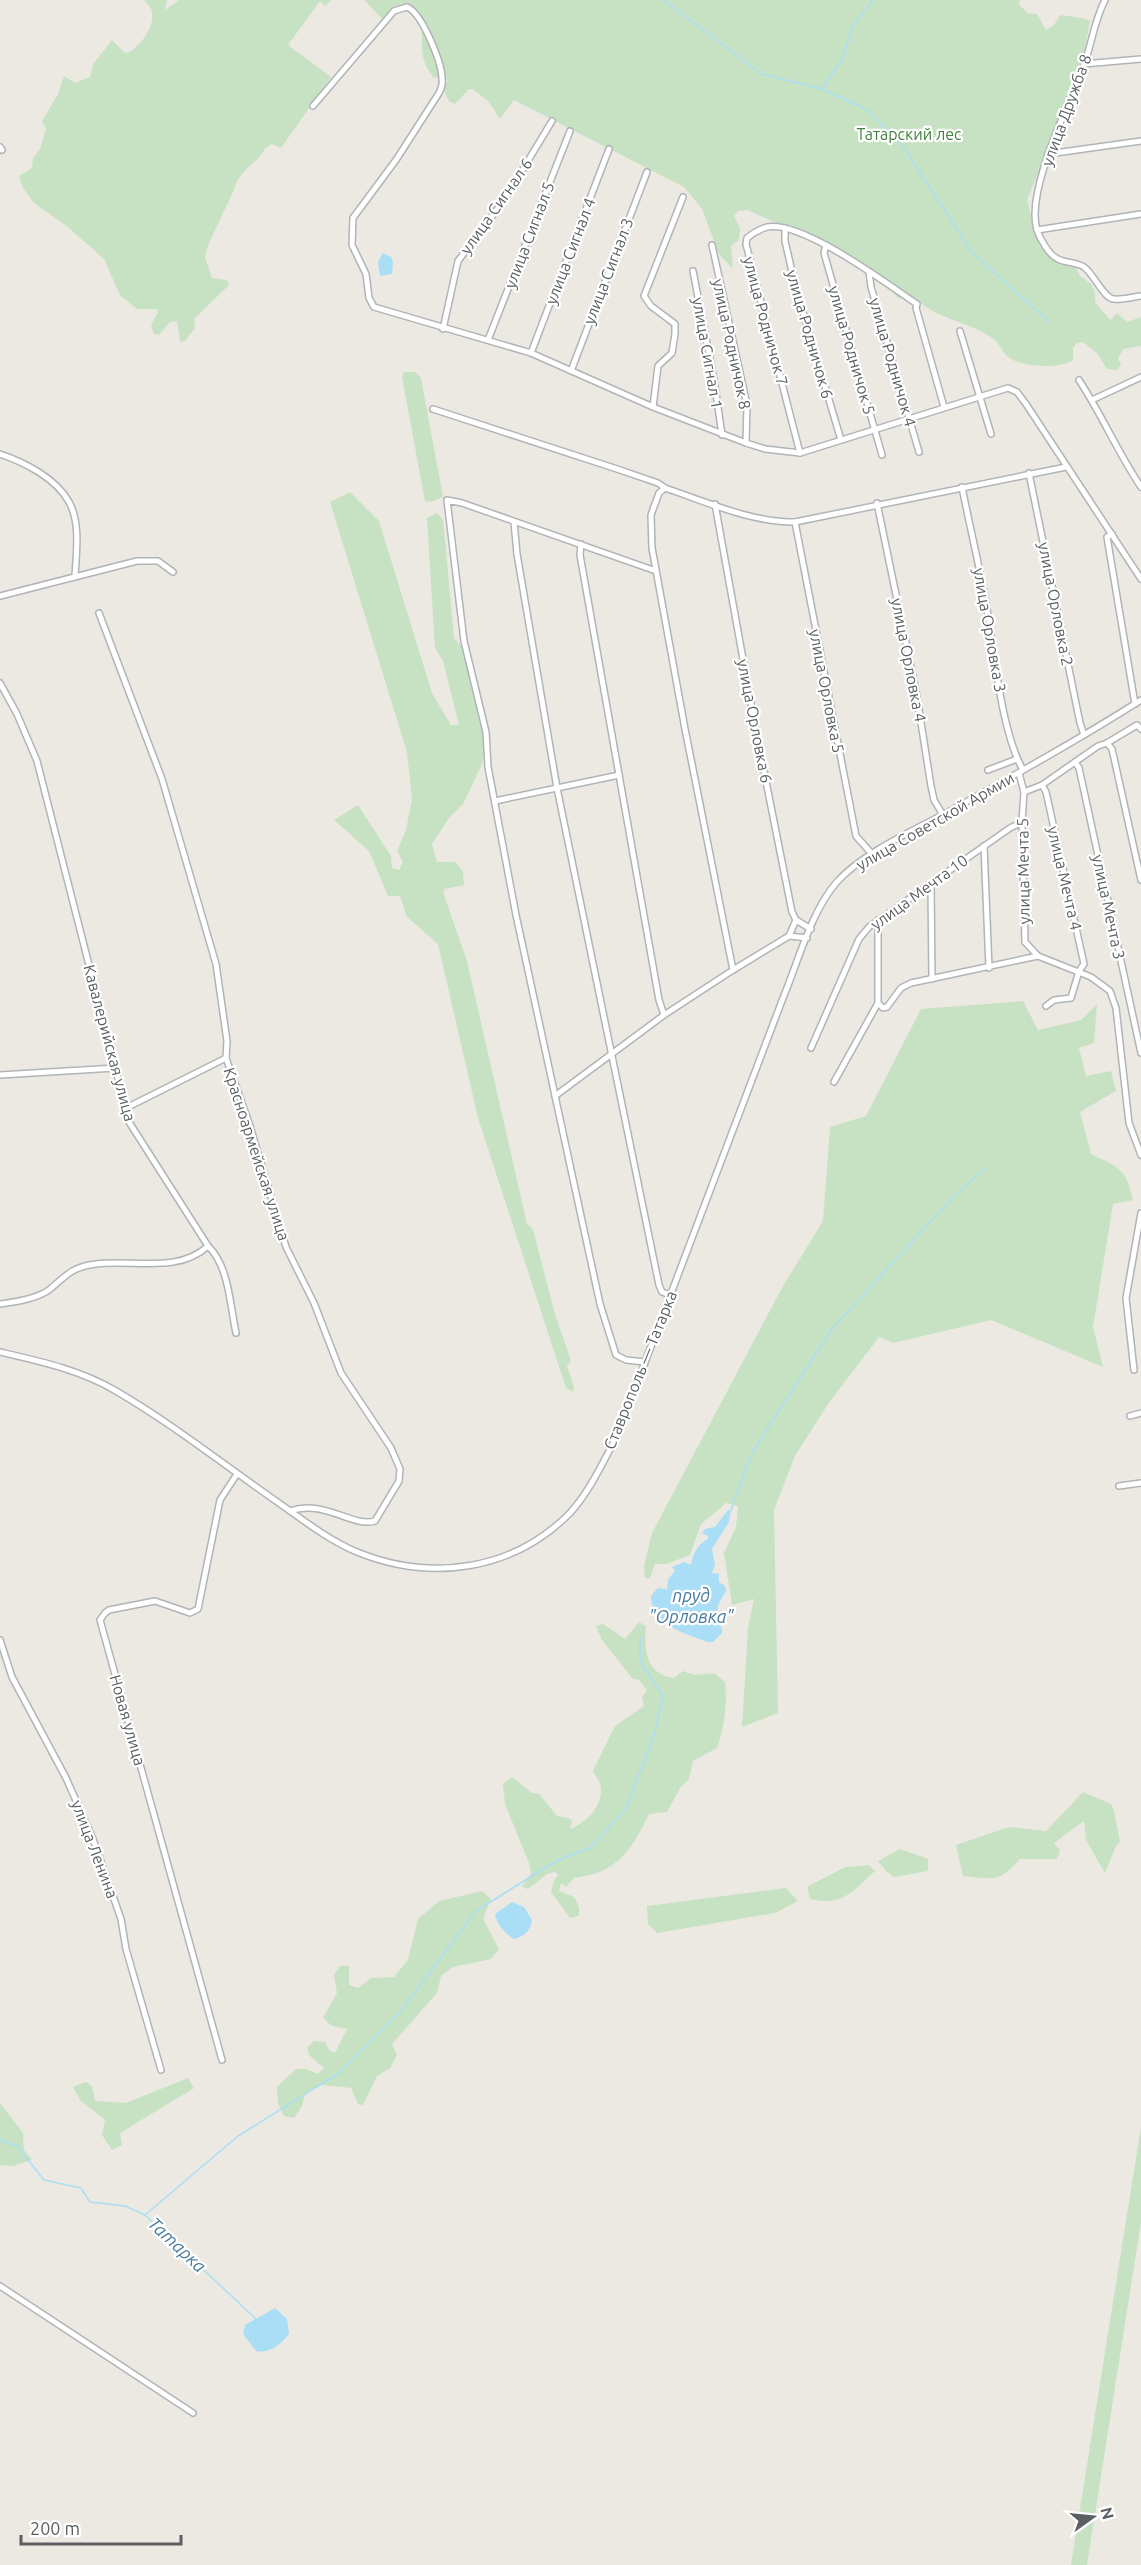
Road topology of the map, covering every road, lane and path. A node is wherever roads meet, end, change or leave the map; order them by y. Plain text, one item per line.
1 (1105, 0) edge
2 (1141, 59) edge
3 (1084, 64) junction
4 (313, 106) dead end
5 (552, 121) dead end
6 (570, 131) dead end
7 (1141, 141) edge
8 (609, 149) dead end
9 (1048, 154) junction
10 (647, 172) dead end
11 (683, 197) dead end
12 (1141, 214) edge
13 (785, 228) junction
14 (1037, 230) junction
15 (712, 245) dead end
16 (826, 245) junction
17 (693, 272) dead end
18 (869, 272) junction
19 (1141, 296) edge
20 (443, 329) junction
21 (960, 331) dead end
22 (488, 340) junction
23 (531, 353) junction
24 (571, 371) junction
25 (1141, 377) edge
26 (1079, 380) dead end
27 (980, 396) junction
28 (1092, 400) junction
29 (653, 407) junction
30 (944, 407) junction
31 (433, 408) dead end
32 (910, 418) junction
33 (875, 429) junction
34 (991, 434) dead end
35 (722, 435) junction
36 (841, 440) junction
37 (746, 443) junction
38 (919, 452) dead end
39 (800, 453) junction
40 (0, 454) edge
41 (882, 454) dead end
42 (1066, 467) junction
43 (1029, 473) junction
44 (962, 487) junction
45 (1141, 487) edge
46 (665, 488) junction
47 (877, 503) junction
48 (715, 504) junction
49 (514, 522) junction
50 (795, 522) junction
51 (1112, 534) junction
52 (581, 544) junction
53 (656, 571) junction
54 (173, 572) dead end
55 (75, 577) junction
56 (1141, 579) edge
57 (0, 596) edge
58 (99, 613) dead end
59 (0, 683) edge
60 (1141, 700) edge
61 (1135, 704) junction
62 (1141, 729) edge
63 (1084, 735) junction
64 (1107, 743) junction
65 (1017, 759) junction
66 (1075, 762) junction
67 (988, 770) dead end
68 (1021, 772) junction
69 (619, 775) junction
70 (1041, 785) junction
71 (557, 788) junction
72 (1024, 792) junction
73 (495, 801) junction
74 (943, 815) junction
75 (1022, 822) junction
76 (984, 846) junction
77 (872, 855) junction
78 (1141, 880) edge
79 (929, 884) junction
80 (796, 920) junction
81 (878, 920) junction
82 (811, 929) junction
83 (789, 936) junction
84 (807, 938) junction
85 (1038, 956) junction
86 (989, 968) junction
87 (733, 970) junction
88 (1079, 971) junction
89 (932, 979) junction
90 (878, 1003) junction
91 (1046, 1006) dead end
92 (664, 1015) junction
93 (811, 1048) dead end
94 (611, 1053) junction
95 (1141, 1053) edge
96 (226, 1058) junction
97 (115, 1068) junction
98 (0, 1075) edge
99 (834, 1082) dead end
100 (555, 1096) junction
101 (126, 1108) junction
102 (1141, 1155) edge
103 (708, 1196) joint
104 (1141, 1214) edge
105 (208, 1246) junction
106 (670, 1296) junction
107 (0, 1304) edge
108 (236, 1333) dead end
109 (0, 1352) edge
110 (645, 1362) junction
111 (1134, 1370) dead end
112 (1141, 1413) edge
113 (1130, 1416) dead end
114 (237, 1474) junction
115 (1141, 1483) edge
116 (1119, 1486) dead end
117 (290, 1511) junction
118 (0, 1640) edge
119 (222, 2060) dead end
120 (161, 2070) dead end
121 (0, 2286) edge
122 (193, 2413) dead end

1 - 3 street, улица Дружба 8
2 - 3 street
3 - 9 street, улица Дружба 8
4 - 20 street
5 - 20 street, улица Сигнал 6
6 - 22 street, улица Сигнал 5
7 - 9 street
8 - 23 street, улица Сигнал 4
9 - 14 street, улица Дружба 8
10 - 24 street, улица Сигнал 3
11 - 29 street
12 - 14 street
13 - 16 street, улица Родничок 7
13 - 36 street, улица Родничок 6
13 - 39 street, улица Родничок 7
14 - 19 street
15 - 37 street, улица Родничок 8
16 - 18 street, улица Родничок 7
16 - 33 street, улица Родничок 5
17 - 35 street, улица Сигнал 1
18 - 30 street, улица Родничок 7
18 - 32 street, улица Родничок 4
20 - 22 street
21 - 27 street
22 - 23 street
23 - 24 street
24 - 29 street
25 - 28 street
26 - 28 street
27 - 30 street
27 - 34 street
27 - 42 street
28 - 45 street
29 - 35 street
30 - 32 street
31 - 46 street
32 - 33 street
32 - 38 street, улица Родничок 4
33 - 36 street
33 - 41 street, улица Родничок 5
35 - 37 street
36 - 39 street
37 - 39 street
40 - 55 street
42 - 43 street
42 - 51 street
43 - 44 street
43 - 63 street, улица Орловка 2
44 - 47 street
44 - 65 street, улица Орловка 3
46 - 48 street
46 - 53 street
47 - 50 street
47 - 74 street, улица Орловка 4
48 - 50 street
48 - 80 street, улица Орловка 6
49 - 52 street
49 - 71 street
49 - 73 street
50 - 77 street, улица Орловка 5
51 - 56 street
51 - 61 street
52 - 53 street
52 - 69 street
53 - 87 street
54 - 55 street
55 - 57 street
58 - 96 street, Красноармейская улица
59 - 97 street, Кавалерийская улица
60 - 61 street, улица Советской Армии
61 - 63 street, улица Советской Армии
62 - 64 street
63 - 68 street, улица Советской Армии
64 - 66 street
64 - 78 street
65 - 67 street
65 - 68 street, улица Орловка 3
66 - 70 street
66 - 95 street, улица Мечта 3
68 - 72 street, улица Мечта 5
68 - 74 street, улица Советской Армии
69 - 71 street
69 - 92 street
70 - 72 street
70 - 88 street, улица Мечта 4
71 - 73 street
71 - 94 street
72 - 75 street, улица Мечта 5
73 - 100 street
74 - 77 street, улица Советской Армии
75 - 76 street, улица Мечта 10
75 - 85 street, улица Мечта 5
76 - 79 street, улица Мечта 10
76 - 86 street
77 - 82 street, улица Советской Армии
79 - 81 street, улица Мечта 10
79 - 89 street
80 - 82 street
80 - 83 street
81 - 90 street
81 - 93 street, улица Мечта 10
82 - 84 street, улица Советской Армии
83 - 84 street
83 - 87 street
84 - 103 street, улица Советской Армии
85 - 86 street
85 - 88 street
86 - 89 street
87 - 92 street
88 - 91 street, улица Мечта 4
88 - 102 street
89 - 90 street
90 - 99 street
92 - 94 street
94 - 100 street
94 - 106 street
96 - 101 street
96 - 117 street, Красноармейская улица
97 - 98 street
97 - 101 street, Кавалерийская улица
100 - 110 street
101 - 105 street, Кавалерийская улица
103 - 106 street, Ставрополь — Татарка
104 - 111 street
105 - 107 street
105 - 108 street, Кавалерийская улица
106 - 110 street, Ставрополь — Татарка
109 - 114 street, Ставрополь — Татарка
110 - 117 street, Ставрополь — Татарка
112 - 113 street
114 - 117 street, Ставрополь — Татарка
114 - 119 street, Новая улица
115 - 116 street
118 - 120 street, улица Ленина
121 - 122 street

